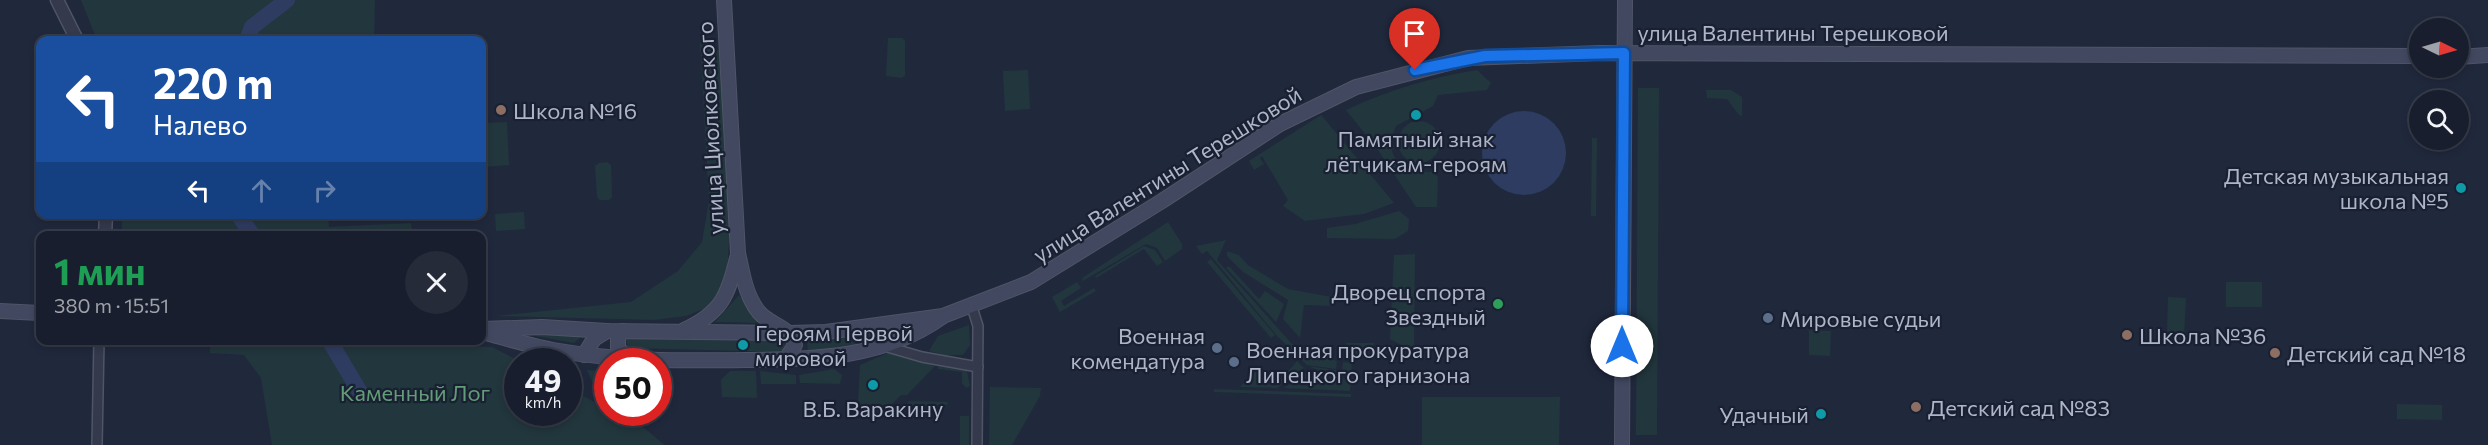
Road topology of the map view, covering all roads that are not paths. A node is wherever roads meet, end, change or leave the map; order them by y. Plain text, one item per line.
1 (724, 0) edge
2 (1625, 0) edge
3 (57, 1) edge
4 (75, 36) edge
5 (1624, 53) junction
6 (2409, 56) edge
7 (2469, 57) edge
8 (2486, 57) edge
9 (738, 253) junction
10 (972, 307) junction
11 (0, 311) edge
12 (36, 313) edge
13 (943, 316) junction
14 (486, 330) edge
15 (486, 331) edge
16 (607, 331) junction
17 (623, 331) junction
18 (679, 332) junction
19 (790, 333) junction
20 (99, 345) edge
21 (884, 345) junction
22 (978, 346) junction
23 (618, 348) edge
24 (584, 355) junction
25 (594, 356) edge
26 (672, 359) edge
27 (786, 360) junction
28 (961, 364) junction
29 (978, 367) junction
30 (97, 445) edge
31 (976, 445) edge
32 (1622, 445) edge

1 - 9 main road, улица Циолковского
2 - 5 main road
3 - 4 street
5 - 6 main road, улица Валентины Терешковой
5 - 10 main road, улица Валентины Терешковой
5 - 32 main road
7 - 8 main road
9 - 18 main road
9 - 19 main road
10 - 13 main road, улица Валентины Терешковой
10 - 22 street
11 - 12 main road
13 - 19 main road, улица Валентины Терешковой
13 - 21 main road, улица Валентины Терешковой
14 - 16 main road, улица Валентины Терешковой
15 - 24 main road, улица Валентины Терешковой
16 - 17 main road, улица Валентины Терешковой
16 - 24 main road
17 - 18 main road, улица Валентины Терешковой
17 - 23 main road
18 - 19 main road, улица Валентины Терешковой
19 - 27 main road
20 - 30 street
21 - 27 main road, улица Валентины Терешковой
21 - 28 street
22 - 28 street
22 - 29 street
24 - 25 main road, улица Валентины Терешковой
26 - 27 main road, улица Валентины Терешковой
28 - 29 street
29 - 31 street

